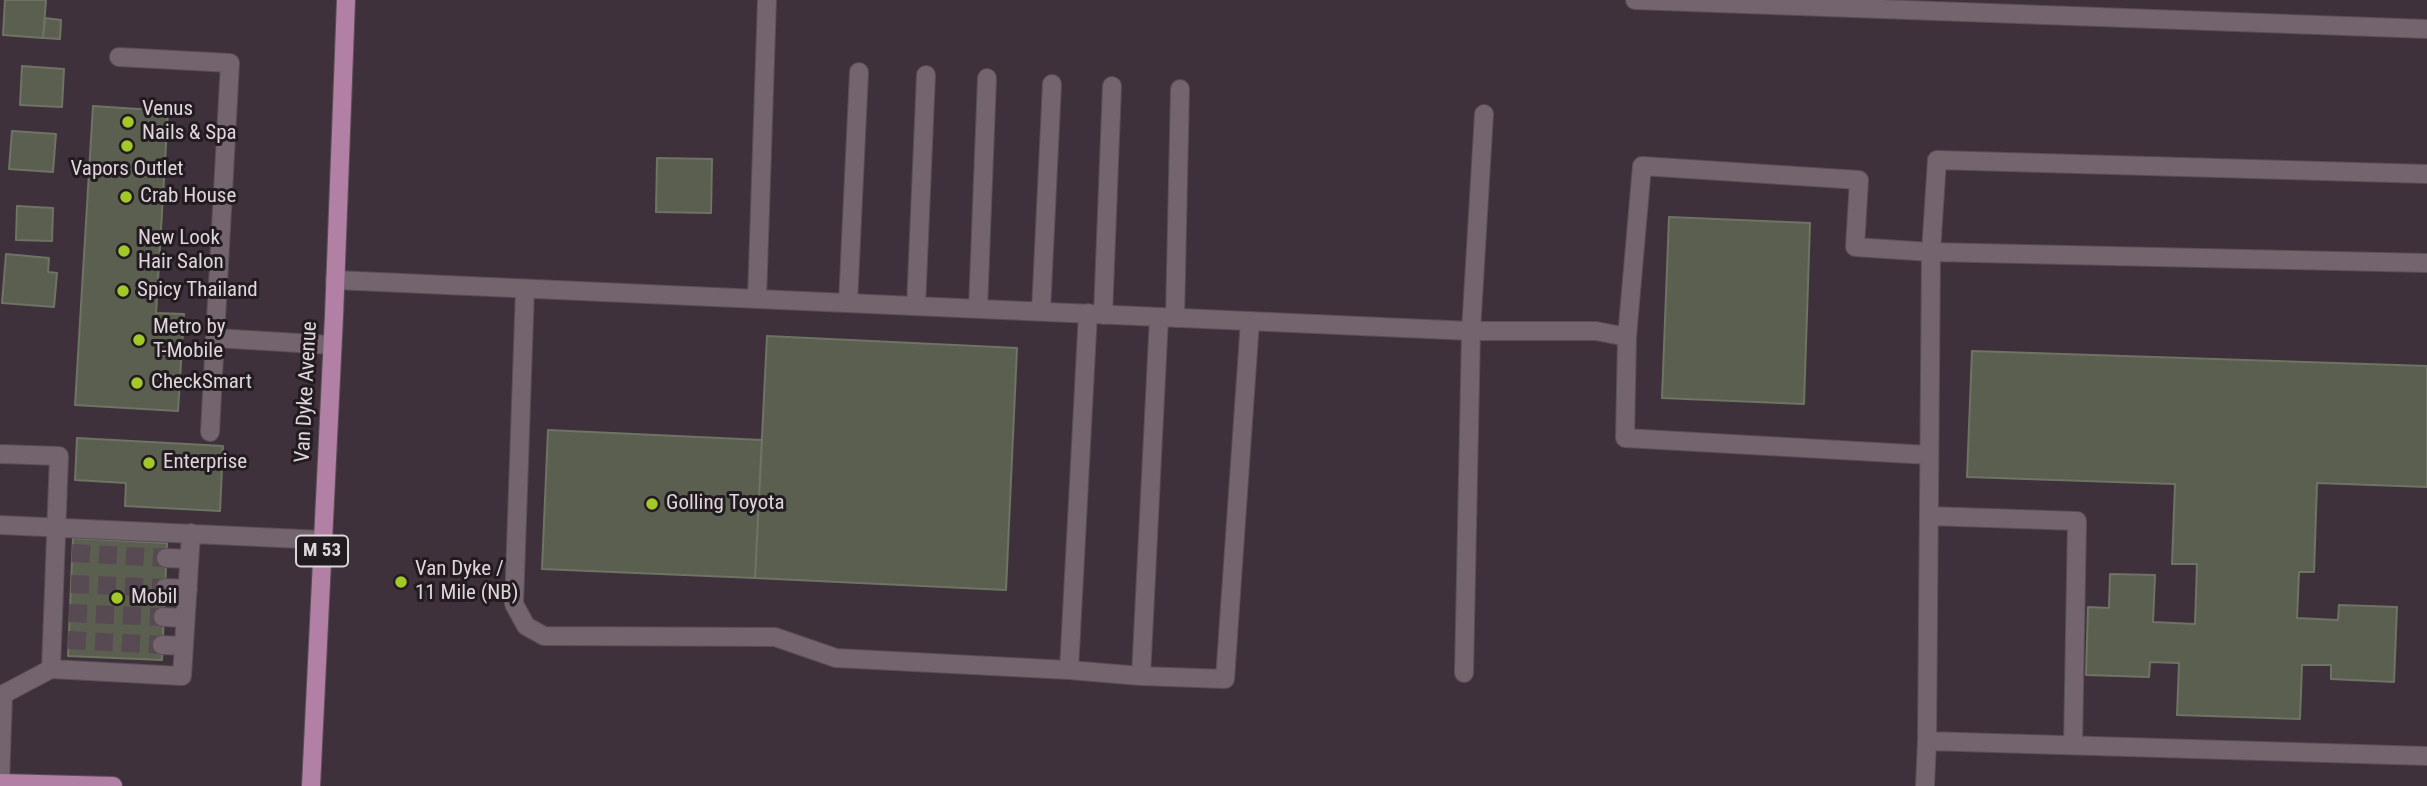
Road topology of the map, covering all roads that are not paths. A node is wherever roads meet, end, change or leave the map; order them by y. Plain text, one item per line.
1 (346, 0) edge
2 (767, 0) edge
3 (1635, 0) edge
4 (2427, 29) edge
5 (120, 57) dead end
6 (859, 72) dead end
7 (926, 75) dead end
8 (986, 78) dead end
9 (1052, 84) dead end
10 (1112, 86) dead end
11 (1180, 89) dead end
12 (1484, 114) dead end
13 (2427, 174) edge
14 (1931, 252) junction
15 (2427, 263) edge
16 (335, 280) junction
17 (525, 289) junction
18 (757, 299) junction
19 (848, 303) junction
20 (916, 306) junction
21 (978, 309) junction
22 (1041, 311) junction
23 (1096, 314) junction
24 (1167, 317) junction
25 (1250, 321) junction
26 (1471, 331) junction
27 (1627, 337) junction
28 (215, 338) junction
29 (332, 345) junction
30 (210, 432) dead end
31 (0, 454) edge
32 (1929, 455) junction
33 (1929, 516) junction
34 (0, 525) edge
35 (57, 527) junction
36 (191, 533) junction
37 (323, 540) junction
38 (166, 558) tunnel mouth
39 (189, 559) junction
40 (165, 589) tunnel mouth
41 (188, 589) junction
42 (163, 617) tunnel mouth
43 (186, 618) junction
44 (162, 645) tunnel mouth
45 (184, 646) junction
46 (51, 669) junction
47 (1069, 670) junction
48 (1464, 673) dead end
49 (1141, 676) junction
50 (1, 696) edge
51 (1927, 741) junction
52 (2073, 746) junction
53 (2427, 756) edge
54 (0, 783) edge
55 (113, 786) edge
56 (311, 786) edge
57 (1925, 786) edge

1 - 16 main road, Van Dyke Avenue / M 53
2 - 18 street
3 - 4 street
5 - 28 street
6 - 19 street
7 - 20 street
8 - 21 street
9 - 22 street
10 - 23 street
11 - 24 street
12 - 26 street
13 - 14 street
14 - 15 street
14 - 27 street
14 - 32 street
16 - 17 street
16 - 29 main road, Van Dyke Avenue / M 53
17 - 18 street
17 - 47 street
18 - 19 street
19 - 20 street
20 - 21 street
21 - 22 street
22 - 23 street
23 - 24 street
23 - 47 street
24 - 25 street
24 - 49 street
25 - 26 street
25 - 49 street
26 - 27 street
26 - 48 street
27 - 32 street
28 - 29 street
28 - 30 street
29 - 37 main road, Van Dyke Avenue / M 53
31 - 35 street
32 - 33 street
33 - 51 street
33 - 52 street
34 - 35 street
35 - 36 street
35 - 46 street
36 - 37 street
36 - 39 street
37 - 56 main road, Van Dyke Avenue / M 53
38 - 39 street
39 - 41 street
40 - 41 street
41 - 43 street
42 - 43 street
43 - 45 street
44 - 45 street
45 - 46 street
46 - 50 street
47 - 49 street
50 - 54 street
51 - 52 street
51 - 57 street
52 - 53 street
54 - 55 main road

